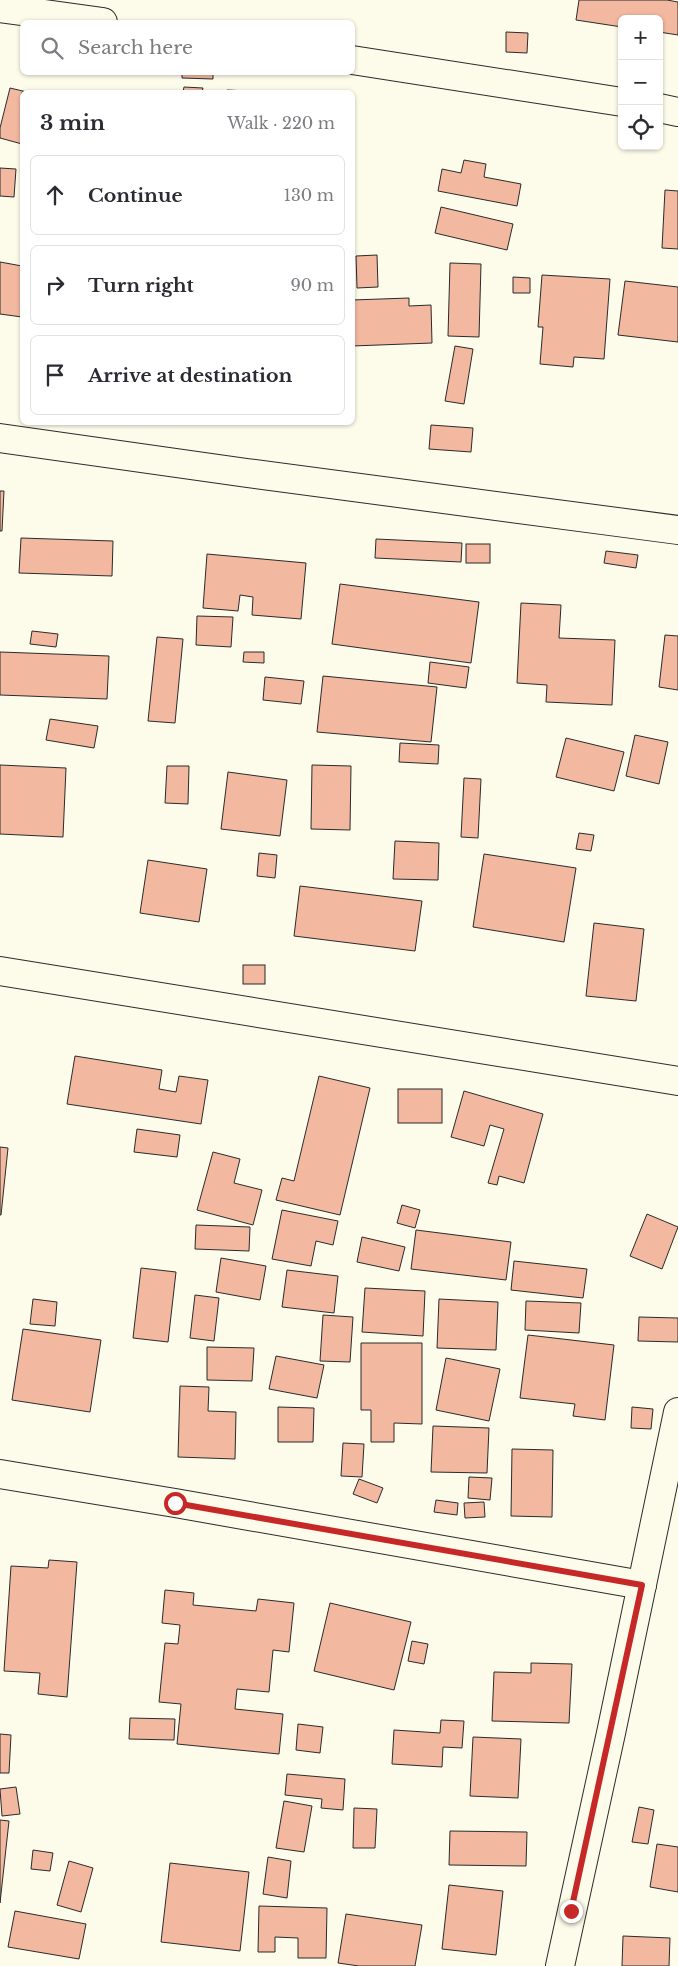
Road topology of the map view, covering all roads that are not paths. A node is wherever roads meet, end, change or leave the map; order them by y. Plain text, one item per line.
1 (0, 8) edge
2 (88, 20) edge
3 (355, 60) edge
4 (618, 101) edge
5 (663, 109) edge
6 (678, 112) edge
7 (0, 438) edge
8 (678, 530) edge
9 (0, 971) edge
10 (678, 1081) edge
11 (678, 1412) edge
12 (0, 1474) edge
13 (642, 1585) junction
14 (560, 1966) edge

1 - 2 street
3 - 4 street
5 - 6 street
7 - 8 street
9 - 10 street
11 - 13 street
12 - 13 street
13 - 14 street

